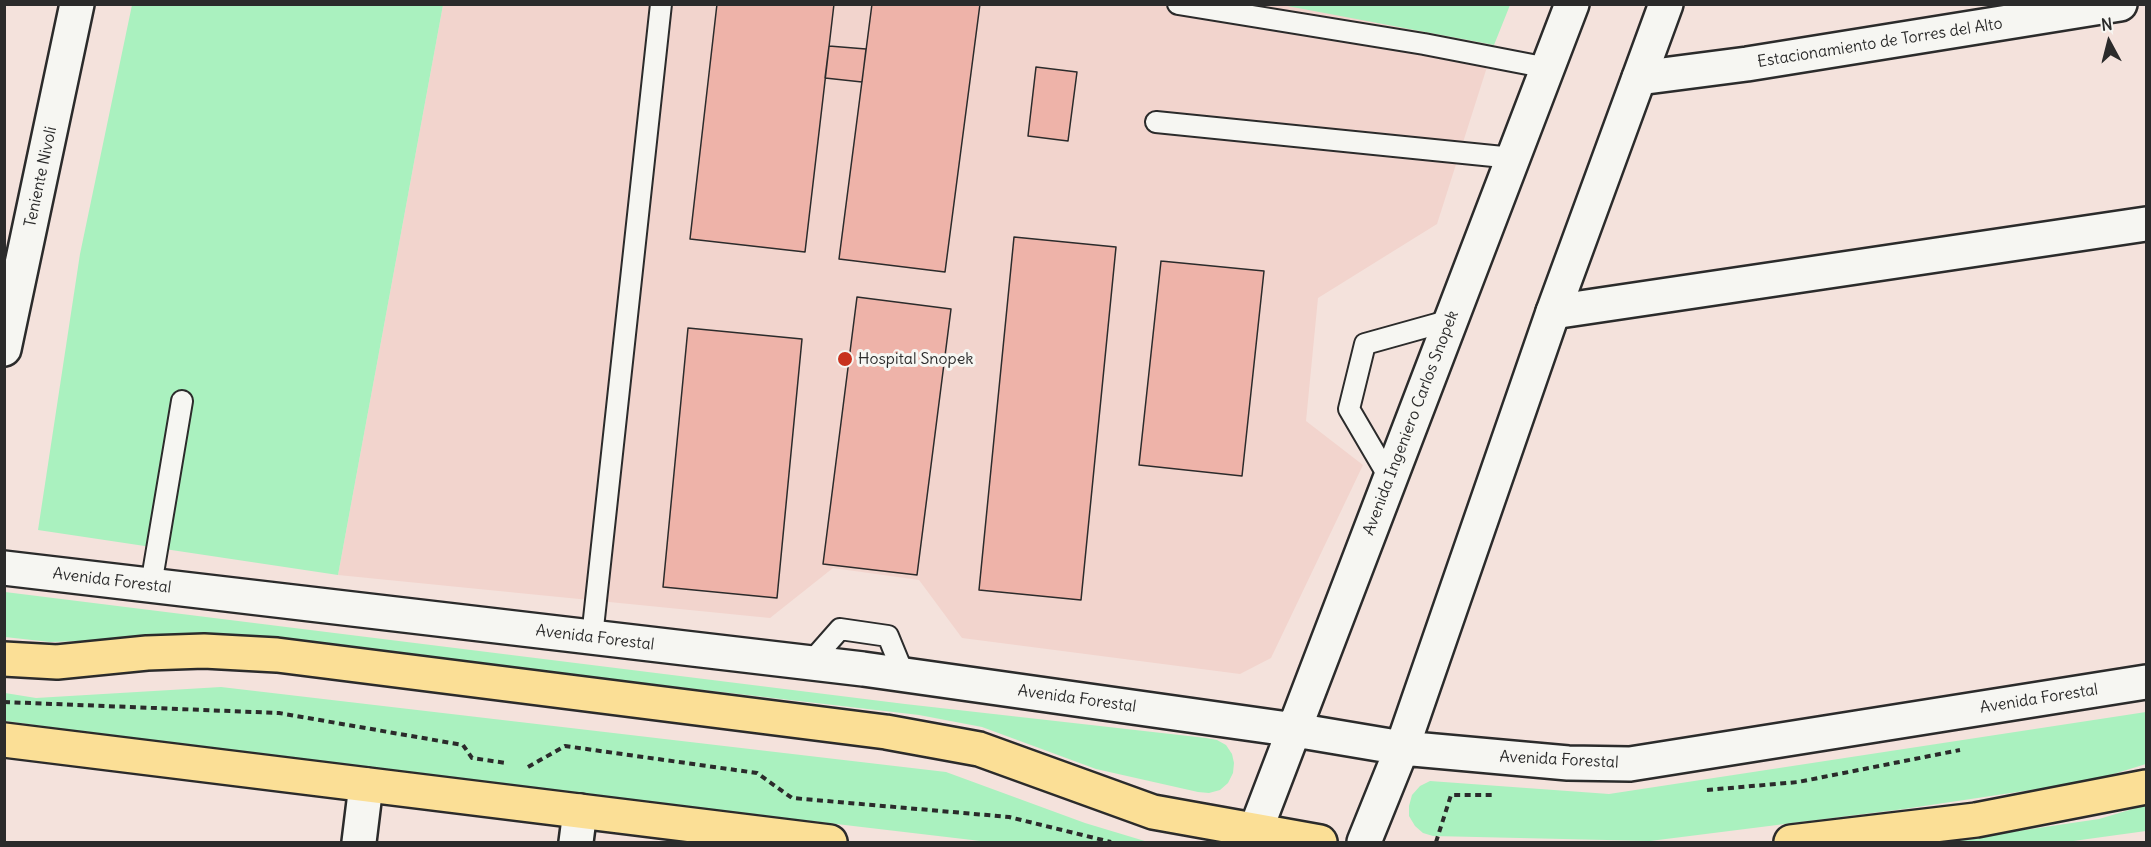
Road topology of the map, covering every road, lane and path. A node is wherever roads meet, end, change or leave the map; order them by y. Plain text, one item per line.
1 (77, 4) edge
2 (661, 4) edge
3 (1178, 4) edge
4 (1666, 4) edge
5 (2120, 4) edge
6 (1569, 5) edge
7 (1548, 68) junction
8 (1639, 78) junction
9 (1156, 122) dead end
10 (1513, 158) junction
11 (2146, 224) edge
12 (1553, 312) junction
13 (1451, 320) junction
14 (4, 349) edge
15 (182, 400) dead end
16 (1390, 479) junction
17 (4, 568) edge
18 (151, 585) junction
19 (592, 637) junction
20 (4, 659) edge
21 (2146, 682) edge
22 (4, 702) edge
23 (1295, 730) junction
24 (4, 740) edge
25 (1402, 748) junction
26 (506, 764) dead end
27 (518, 765) dead end
28 (366, 785) junction
29 (2146, 787) edge
30 (1451, 795) dead end
31 (580, 811) junction
32 (1254, 836) edge
33 (359, 843) edge
34 (576, 843) edge
35 (830, 843) edge
36 (1111, 843) edge
37 (1320, 843) edge
38 (1364, 843) edge
39 (1436, 843) edge
40 (1791, 843) edge

1 - 14 street, Teniente Nivoli
2 - 19 lane
3 - 7 lane
4 - 8 street
5 - 8 street, Estacionamiento de Torres del Alto
6 - 7 street, Avenida Ingeniero Carlos Snopek
7 - 10 street, Avenida Ingeniero Carlos Snopek
8 - 12 street
9 - 10 lane
10 - 13 street, Avenida Ingeniero Carlos Snopek
11 - 12 street
12 - 25 street
13 - 16 street, Avenida Ingeniero Carlos Snopek
13 - 16 lane
15 - 18 lane
16 - 23 street, Avenida Ingeniero Carlos Snopek
17 - 18 street, Avenida Forestal
18 - 19 street, Avenida Forestal
19 - 23 street, Avenida Forestal
20 - 32 main road
21 - 25 street, Avenida Forestal
22 - 26 path
23 - 25 street, Avenida Forestal
23 - 32 street, Avenida Ingeniero Carlos Snopek
24 - 28 main road
25 - 38 street
27 - 36 path
28 - 31 main road
28 - 33 street
29 - 40 main road
30 - 39 path
31 - 34 street
31 - 35 main road
32 - 37 main road

